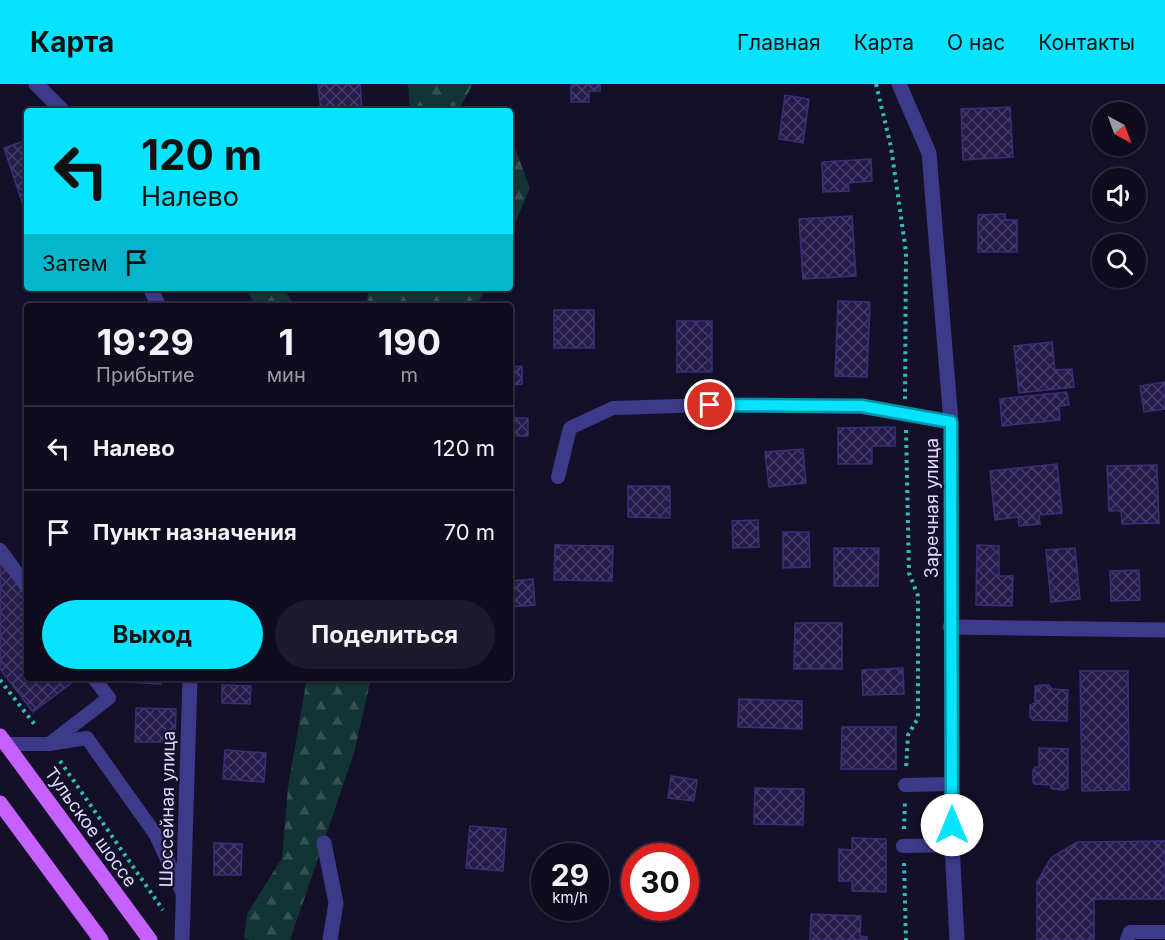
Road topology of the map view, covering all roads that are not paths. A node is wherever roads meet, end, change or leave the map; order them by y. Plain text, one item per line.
1 (36, 84) edge
2 (898, 84) edge
3 (60, 108) edge
4 (951, 422) junction
5 (558, 477) dead end
6 (0, 550) edge
7 (24, 583) edge
8 (950, 627) junction
9 (1165, 630) edge
10 (96, 681) edge
11 (190, 681) edge
12 (3, 740) edge
13 (49, 744) junction
14 (951, 784) junction
15 (905, 785) road end
16 (0, 802) edge
17 (324, 843) dead end
18 (952, 845) junction
19 (903, 846) road end
20 (184, 896) junction
21 (1165, 932) edge
22 (183, 939) edge
23 (101, 940) edge
24 (150, 940) edge
25 (330, 940) edge
26 (957, 940) edge
27 (1127, 940) edge

1 - 3 street
2 - 4 street, Заречная улица
4 - 5 lane
4 - 8 street, Заречная улица
6 - 7 lane
8 - 9 street
8 - 14 street, Заречная улица
10 - 13 lane
11 - 20 street, Шоссейная улица
12 - 13 lane
12 - 24 main road, Тульское шоссе
13 - 20 lane
14 - 15 lane
14 - 18 street, Заречная улица
16 - 23 main road
17 - 25 street
18 - 19 lane
18 - 26 street, Заречная улица
20 - 22 street, Шоссейная улица
21 - 27 lane

